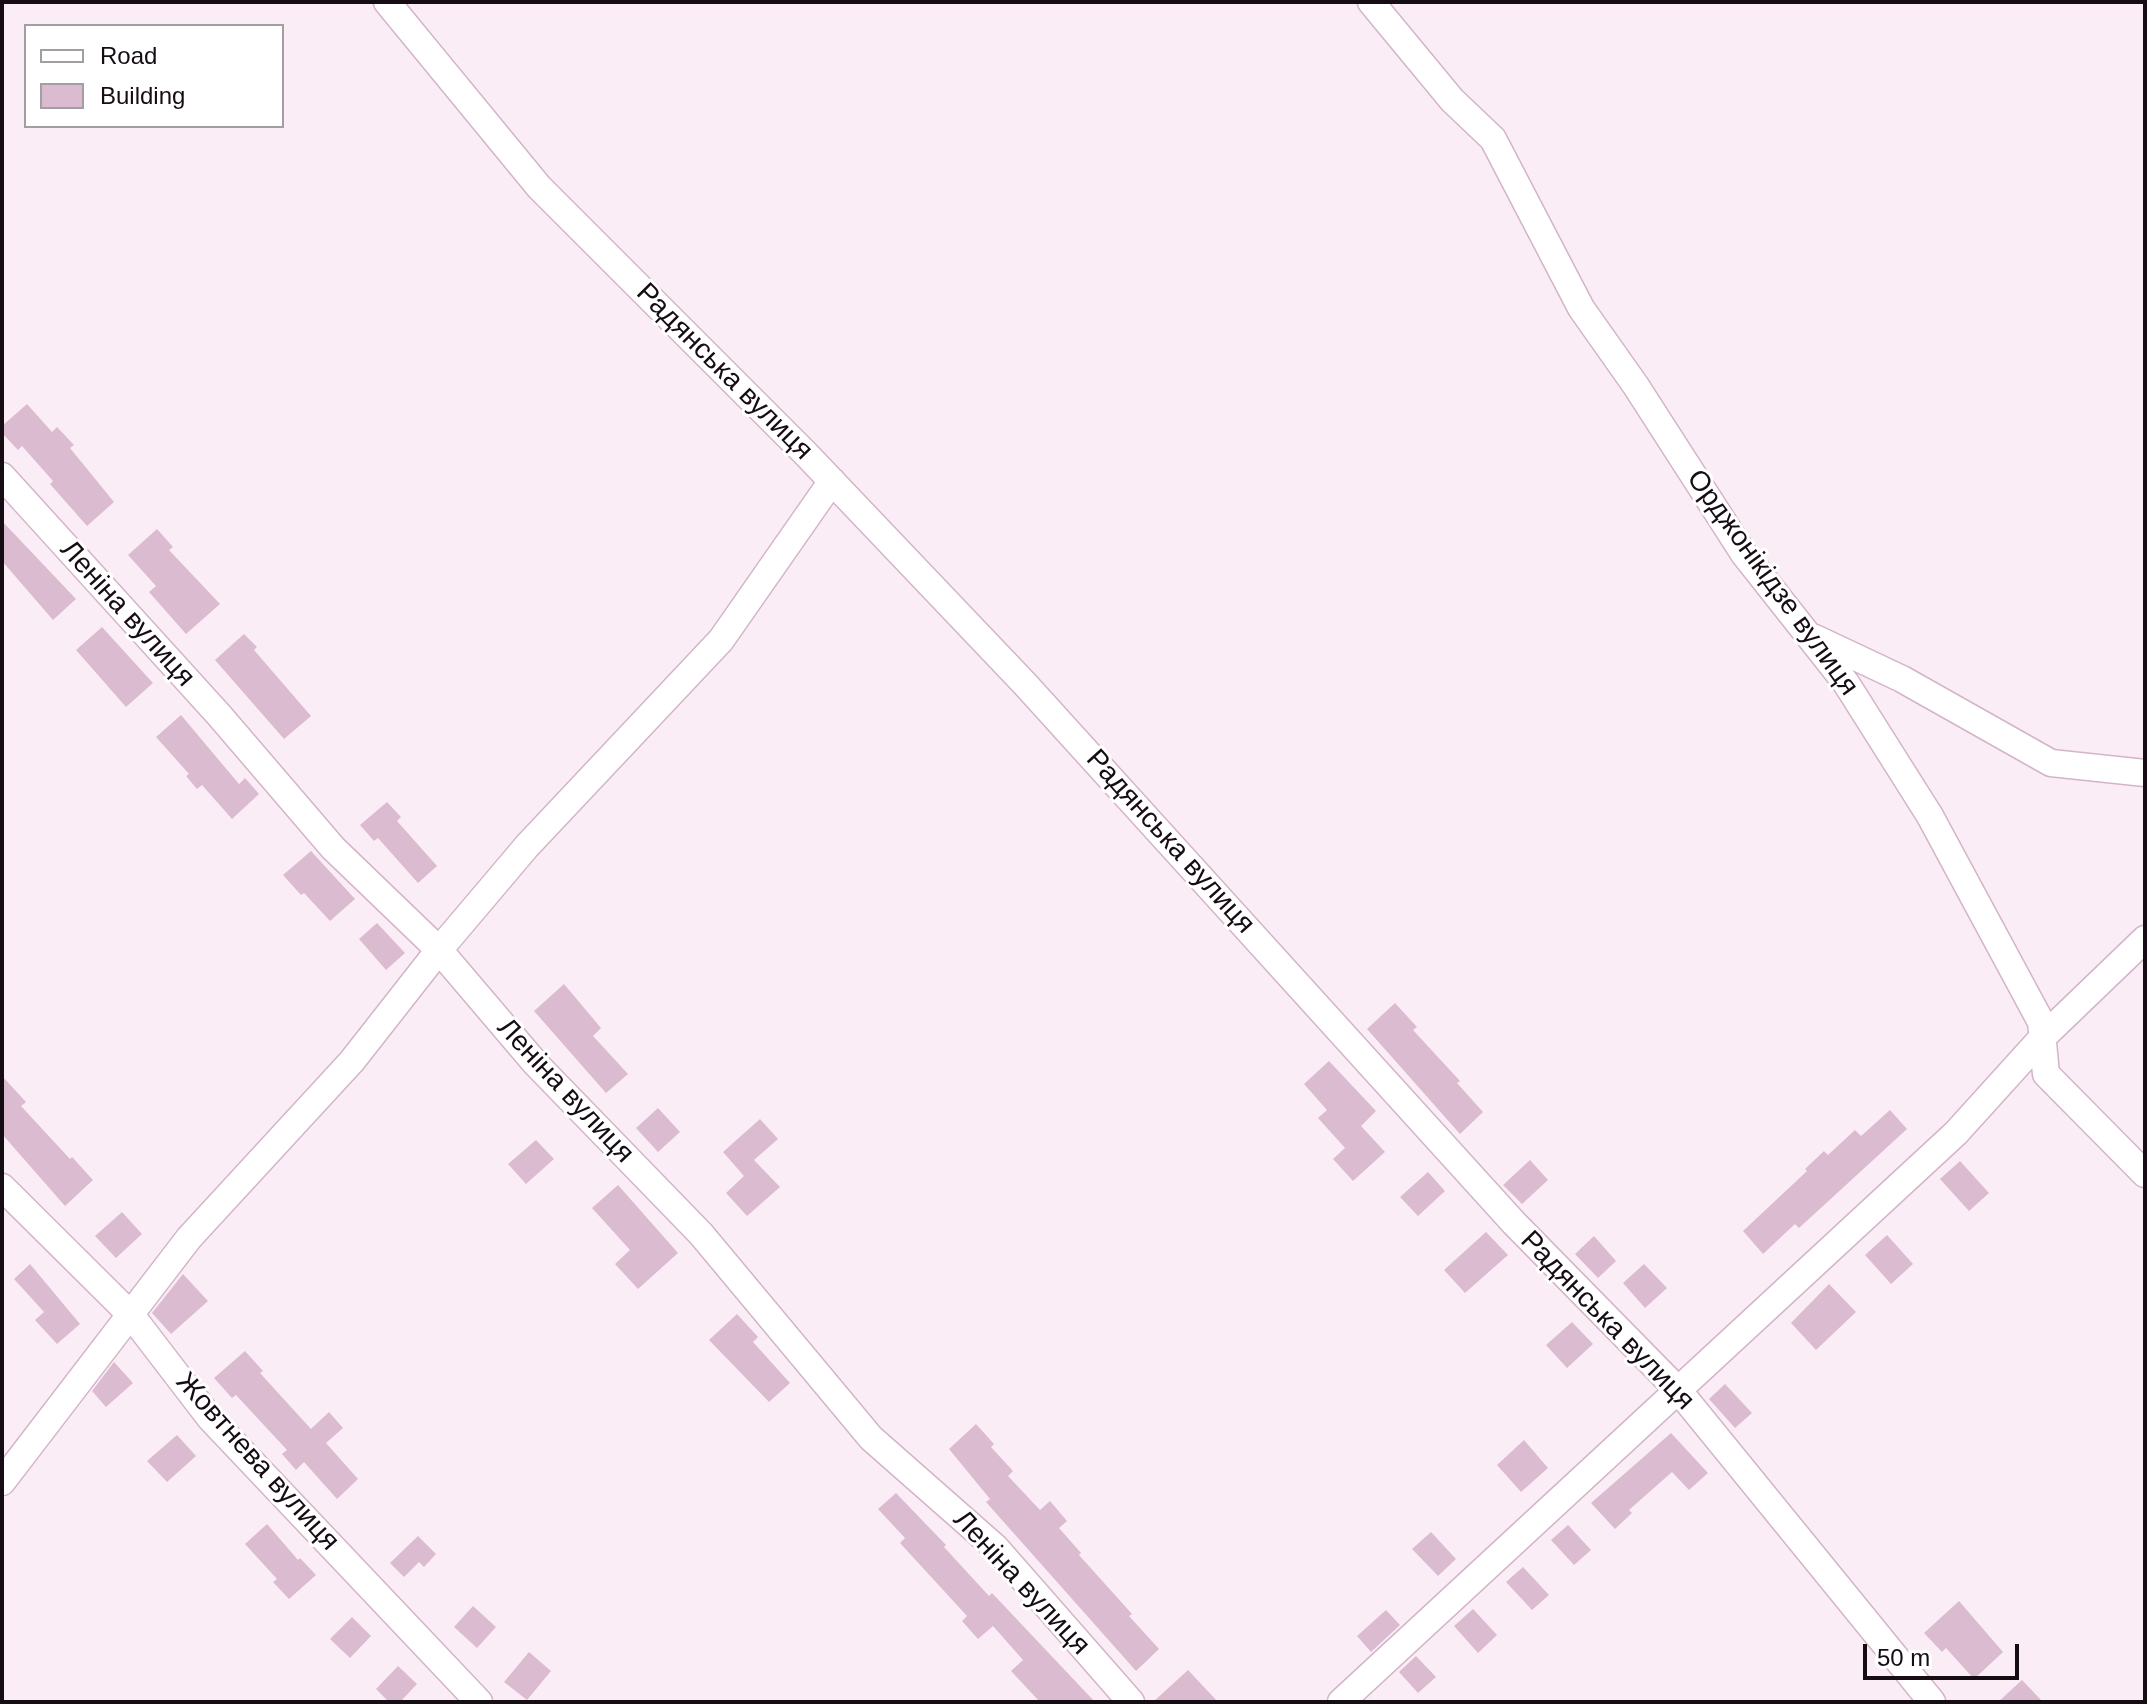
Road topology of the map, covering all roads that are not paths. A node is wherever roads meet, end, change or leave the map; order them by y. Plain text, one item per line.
1 (387, 2) edge
2 (1371, 2) edge
3 (2, 476) edge
4 (832, 481) junction
5 (1809, 635) junction
6 (2145, 773) edge
7 (2145, 939) edge
8 (439, 950) junction
9 (2042, 1038) junction
10 (2145, 1174) edge
11 (2, 1187) edge
12 (131, 1315) junction
13 (1678, 1390) junction
14 (2, 1482) edge
15 (479, 1702) edge
16 (1131, 1702) edge
17 (1341, 1702) edge
18 (1932, 1702) edge

1 - 4 street, Радянська вулиця
2 - 5 street, Орджонікідзе вулиця
3 - 8 street, Леніна вулиця
4 - 8 street
4 - 13 street, Радянська вулиця
5 - 6 street
5 - 9 street, Орджонікідзе вулиця
7 - 9 street
8 - 12 street
8 - 16 street, Леніна вулиця
9 - 10 street, Орджонікідзе вулиця
9 - 13 street
11 - 12 street, Жовтнева вулиця
12 - 14 street
12 - 15 street, Жовтнева вулиця
13 - 17 street
13 - 18 street, Радянська вулиця

